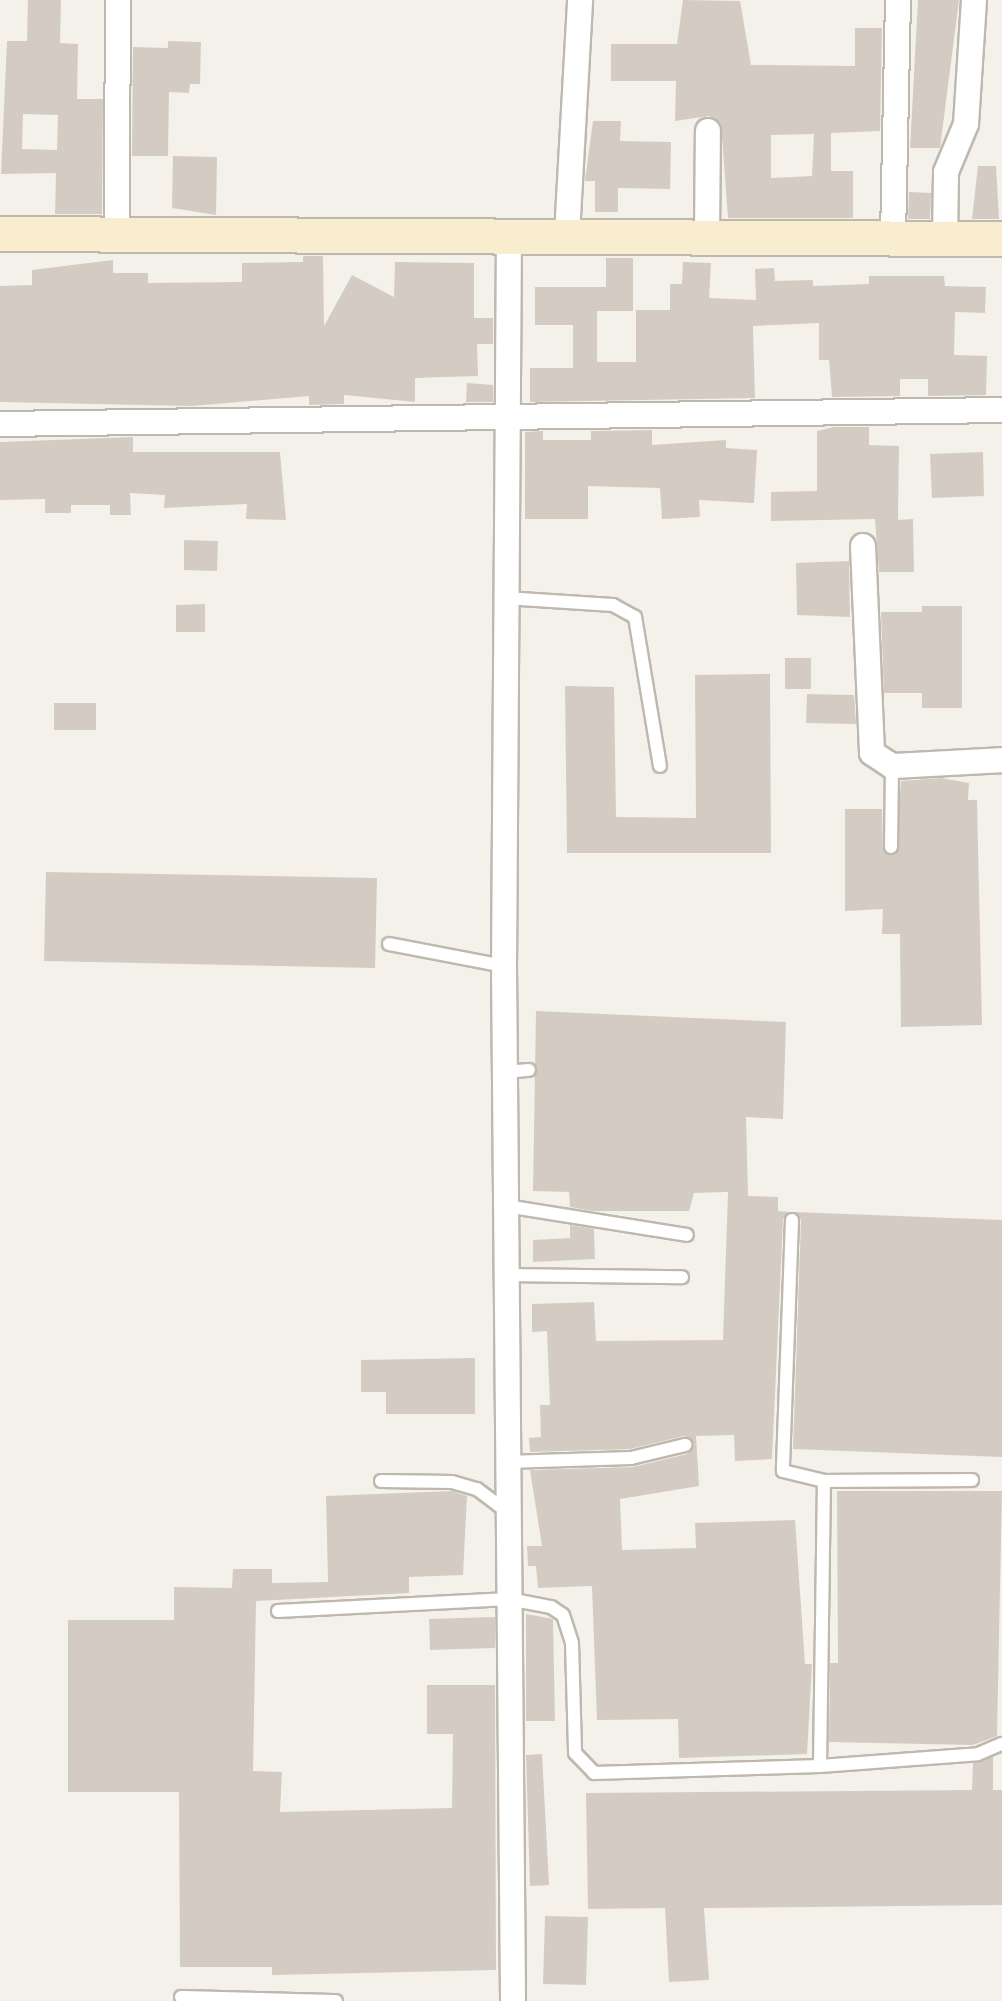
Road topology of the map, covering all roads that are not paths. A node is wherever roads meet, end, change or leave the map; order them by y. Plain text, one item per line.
1 (118, 0) edge
2 (580, 0) edge
3 (898, 0) edge
4 (974, 0) edge
5 (708, 131) dead end
6 (0, 234) edge
7 (117, 234) junction
8 (509, 235) junction
9 (567, 235) junction
10 (707, 236) junction
11 (893, 237) junction
12 (945, 238) junction
13 (1002, 239) edge
14 (1002, 410) edge
15 (506, 414) junction
16 (0, 424) edge
17 (863, 546) dead end
18 (505, 598) junction
19 (1002, 760) edge
20 (660, 766) dead end
21 (892, 766) junction
22 (891, 847) dead end
23 (389, 944) dead end
24 (504, 966) junction
25 (506, 1206) junction
26 (792, 1220) dead end
27 (687, 1235) dead end
28 (506, 1275) junction
29 (682, 1277) dead end
30 (685, 1445) dead end
31 (506, 1462) junction
32 (972, 1480) dead end
33 (381, 1481) dead end
34 (824, 1481) junction
35 (507, 1512) junction
36 (509, 1599) junction
37 (278, 1611) dead end
38 (1002, 1744) edge
39 (820, 1766) junction
40 (181, 1997) dead end
41 (336, 2001) edge
42 (513, 2001) edge

1 - 7 street
2 - 9 street
3 - 11 street
4 - 12 street
5 - 10 street
6 - 7 street
7 - 8 street
8 - 9 street
8 - 15 street
9 - 10 street
10 - 11 street
11 - 12 street
12 - 13 street
14 - 15 street
15 - 16 street
15 - 18 street
17 - 21 street
18 - 20 lane
18 - 24 street
19 - 21 street
21 - 22 lane
23 - 24 lane
24 - 25 street
25 - 27 lane
25 - 28 street
26 - 34 lane
28 - 29 lane
28 - 31 street
30 - 31 lane
31 - 35 street
32 - 34 lane
33 - 35 lane
34 - 39 lane
35 - 36 street
36 - 37 lane
36 - 39 lane
36 - 42 street
38 - 39 lane
40 - 41 lane

